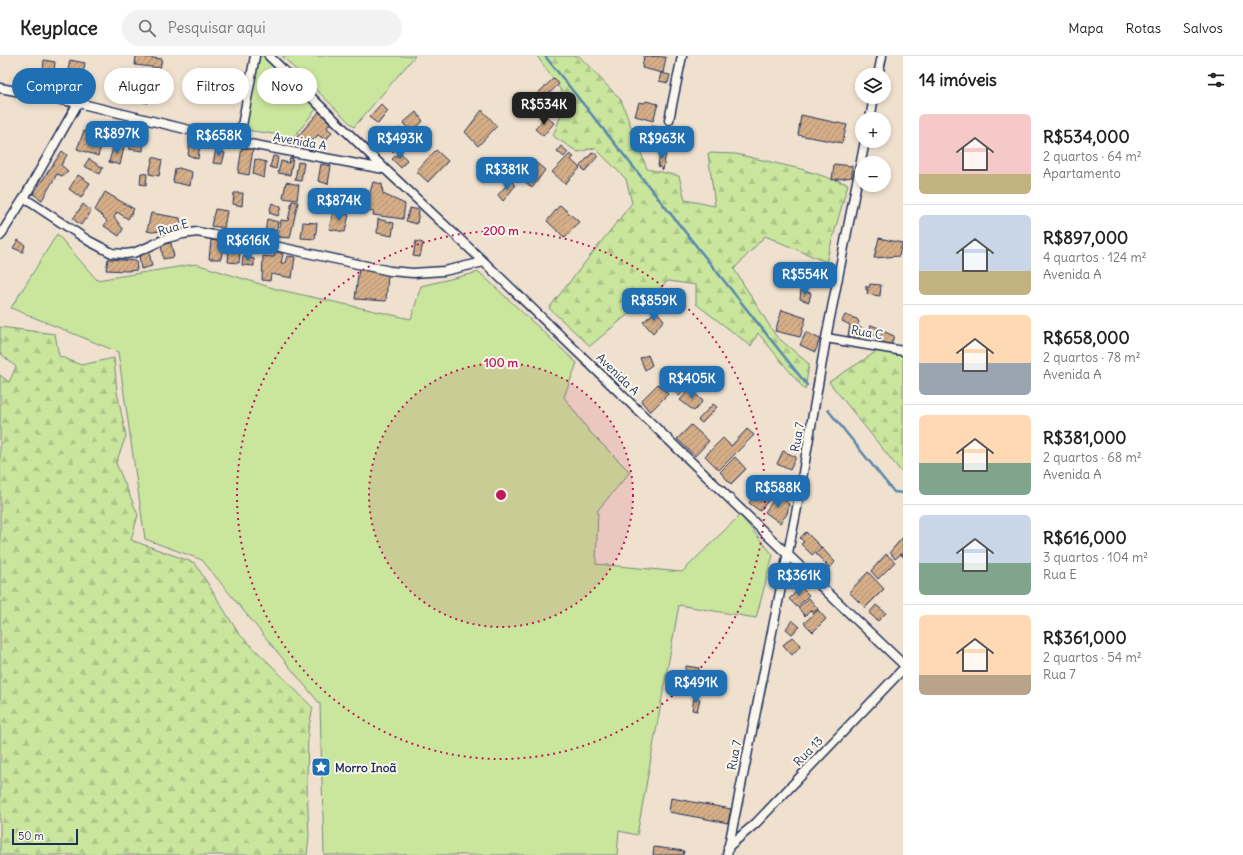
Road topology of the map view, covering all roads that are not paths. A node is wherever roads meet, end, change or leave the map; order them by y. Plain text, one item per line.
1 (255, 56) edge
2 (269, 56) edge
3 (682, 56) edge
4 (882, 56) edge
5 (879, 68) edge
6 (0, 88) edge
7 (12, 90) edge
8 (78, 104) joint
9 (669, 120) dead end
10 (239, 142) junction
11 (864, 148) edge
12 (385, 169) junction
13 (24, 198) junction
14 (0, 236) edge
15 (484, 262) junction
16 (826, 338) junction
17 (903, 351) edge
18 (787, 554) junction
19 (903, 664) edge
20 (903, 669) edge
21 (727, 851) edge

1 - 10 street
2 - 12 street, Avenida A
3 - 9 street
4 - 5 street
6 - 7 street, Avenida A
8 - 10 street, Avenida A
8 - 13 street
10 - 12 street, Avenida A
11 - 16 street, Rua 7
12 - 15 street, Avenida A
13 - 14 street
13 - 15 street, Rua E
15 - 18 street, Avenida A
16 - 17 street, Rua C
16 - 18 street, Rua 7
18 - 19 street, Avenida A
18 - 21 street, Rua 7
20 - 21 street, Rua 13

